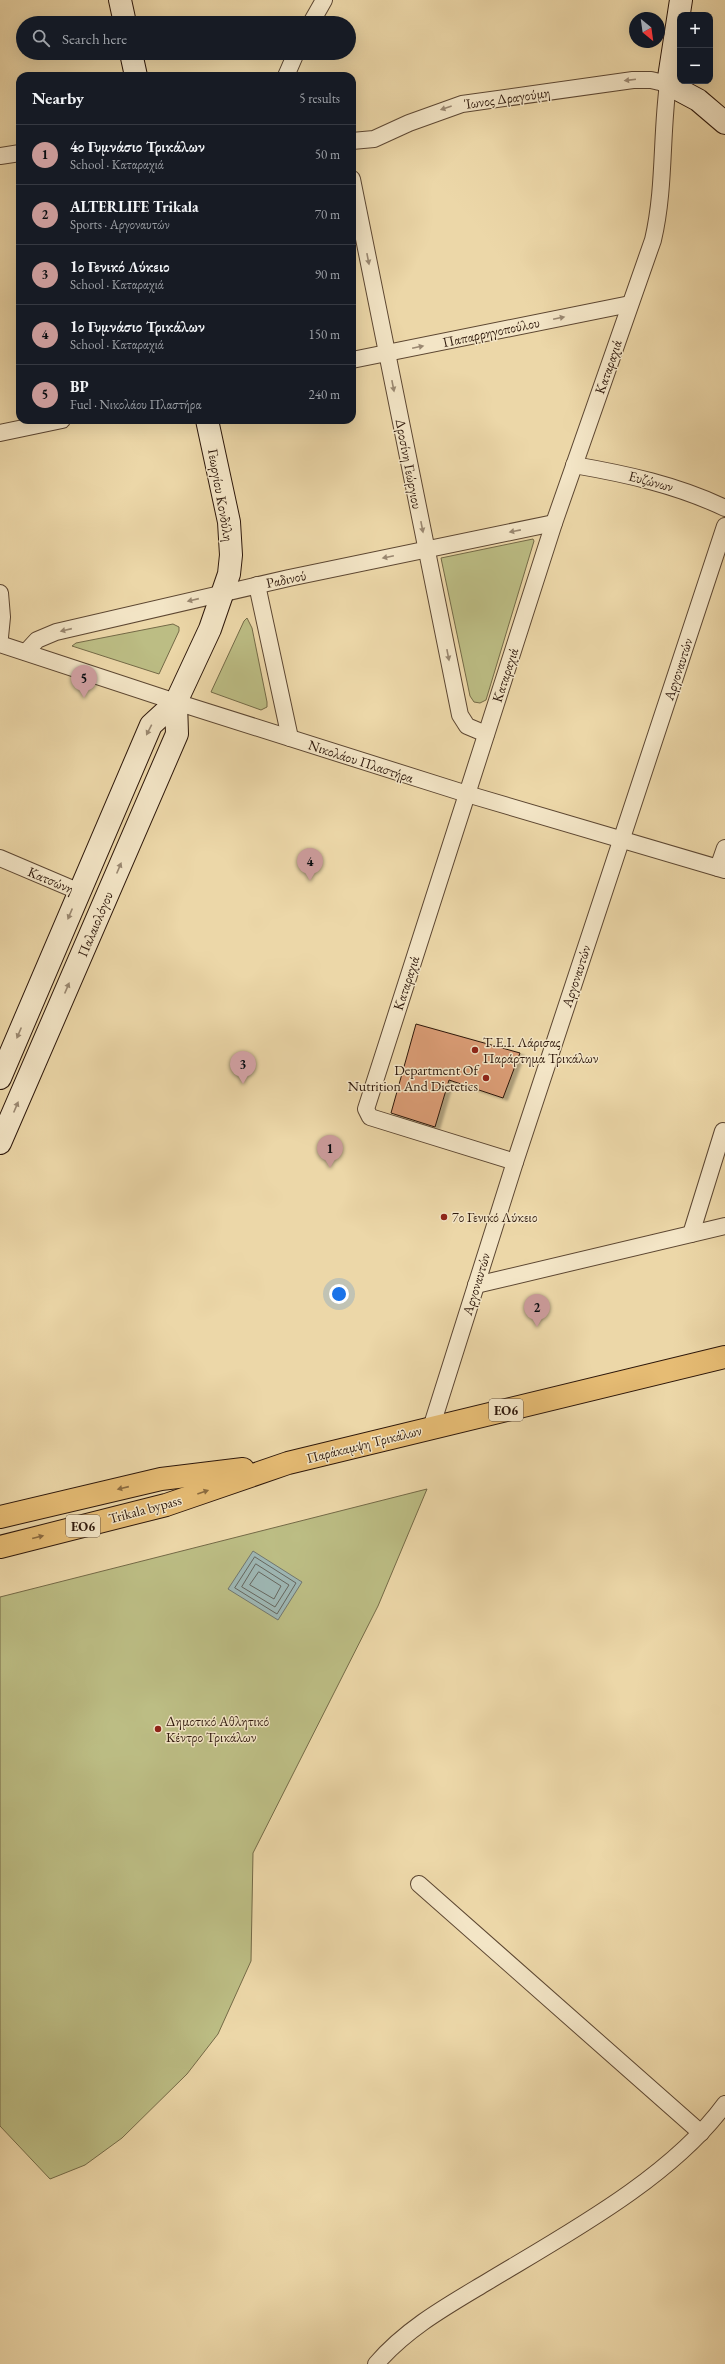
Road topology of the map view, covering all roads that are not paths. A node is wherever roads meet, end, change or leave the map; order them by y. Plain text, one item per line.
1 (120, 0) edge
2 (324, 0) edge
3 (681, 0) edge
4 (123, 16) edge
5 (316, 16) edge
6 (133, 60) edge
7 (293, 60) edge
8 (135, 72) edge
9 (288, 72) edge
10 (668, 84) junction
11 (725, 123) edge
12 (356, 142) edge
13 (16, 154) edge
14 (0, 156) edge
15 (356, 199) edge
16 (630, 304) junction
17 (387, 353) junction
18 (356, 359) edge
19 (43, 424) edge
20 (207, 424) edge
21 (0, 433) edge
22 (574, 465) junction
23 (725, 508) edge
24 (554, 523) junction
25 (725, 526) edge
26 (426, 549) junction
27 (257, 585) junction
28 (0, 593) edge
29 (223, 593) junction
30 (0, 637) edge
31 (0, 644) edge
32 (26, 652) junction
33 (176, 702) junction
34 (486, 734) junction
35 (290, 738) junction
36 (467, 794) junction
37 (621, 839) junction
38 (725, 848) edge
39 (0, 858) edge
40 (722, 869) edge
41 (80, 892) junction
42 (0, 1078) edge
43 (723, 1131) dead end
44 (0, 1143) edge
45 (515, 1162) junction
46 (725, 1226) edge
47 (691, 1234) junction
48 (476, 1285) junction
49 (725, 1357) edge
50 (431, 1428) junction
51 (288, 1463) junction
52 (0, 1517) edge
53 (0, 1547) edge
54 (419, 1884) dead end
55 (725, 2104) edge
56 (701, 2133) junction
57 (376, 2364) edge

1 - 4 main road
2 - 5 street
3 - 10 main road
6 - 8 main road
7 - 9 street
10 - 11 main road
10 -> 12 street, Ίωνος Δραγούμη
10 - 16 street, Καταραχιά
13 - 14 street
15 -> 17 street, Δροσίνη Γεώργιου
17 -> 16 street, Παπαρρηγοπούλου
16 - 22 street, Καταραχιά
17 - 18 street, Παπαρρηγοπούλου
17 -> 26 street, Δροσίνη Γεώργιου
19 - 21 street
20 - 29 main road, Γεωργίου Κονδύλη
22 - 23 street, Ευζώνων
22 - 24 street, Καταραχιά
24 -> 26 street, Ραδινού
24 - 34 street, Καταραχιά
25 - 37 street, Αργοναυτών
26 -> 27 street, Ραδινού
26 -> 34 street, Δροσίνη Γεώργιου
27 - 29 street, Ραδινού
27 - 35 street
28 - 30 street
29 -> 32 street, Ραδινού
29 - 33 main road, Παλαιολόγου
31 - 32 street, Νικολάου Πλαστήρα
32 - 33 street, Νικολάου Πλαστήρα
33 - 35 street, Νικολάου Πλαστήρα
33 -> 41 main road, Παλαιολόγου
44 -> 33 main road, Παλαιολόγου
34 - 36 street, Καταραχιά
35 - 36 street, Νικολάου Πλαστήρα
36 - 37 street, Νικολάου Πλαστήρα
36 - 45 street, Καταραχιά
37 - 40 street, Νικολάου Πλαστήρα
37 - 45 street, Αργοναυτών
38 - 40 street
39 - 41 street, Κατσώνη
41 -> 42 main road, Παλαιολόγου
43 - 47 street
45 - 48 street, Αργοναυτών
46 - 47 street
47 - 48 street
48 - 50 street, Αργοναυτών
49 - 50 main road, Παράκαμψη Τρικάλων / ΕΟ6
50 - 51 main road, Παράκαμψη Τρικάλων / ΕΟ6
51 -> 52 main road, Παράκαμψη Τρικάλων / ΕΟ6
53 -> 51 main road, Trikala bypass / ΕΟ6
54 - 56 street
55 - 56 street
56 - 57 street

